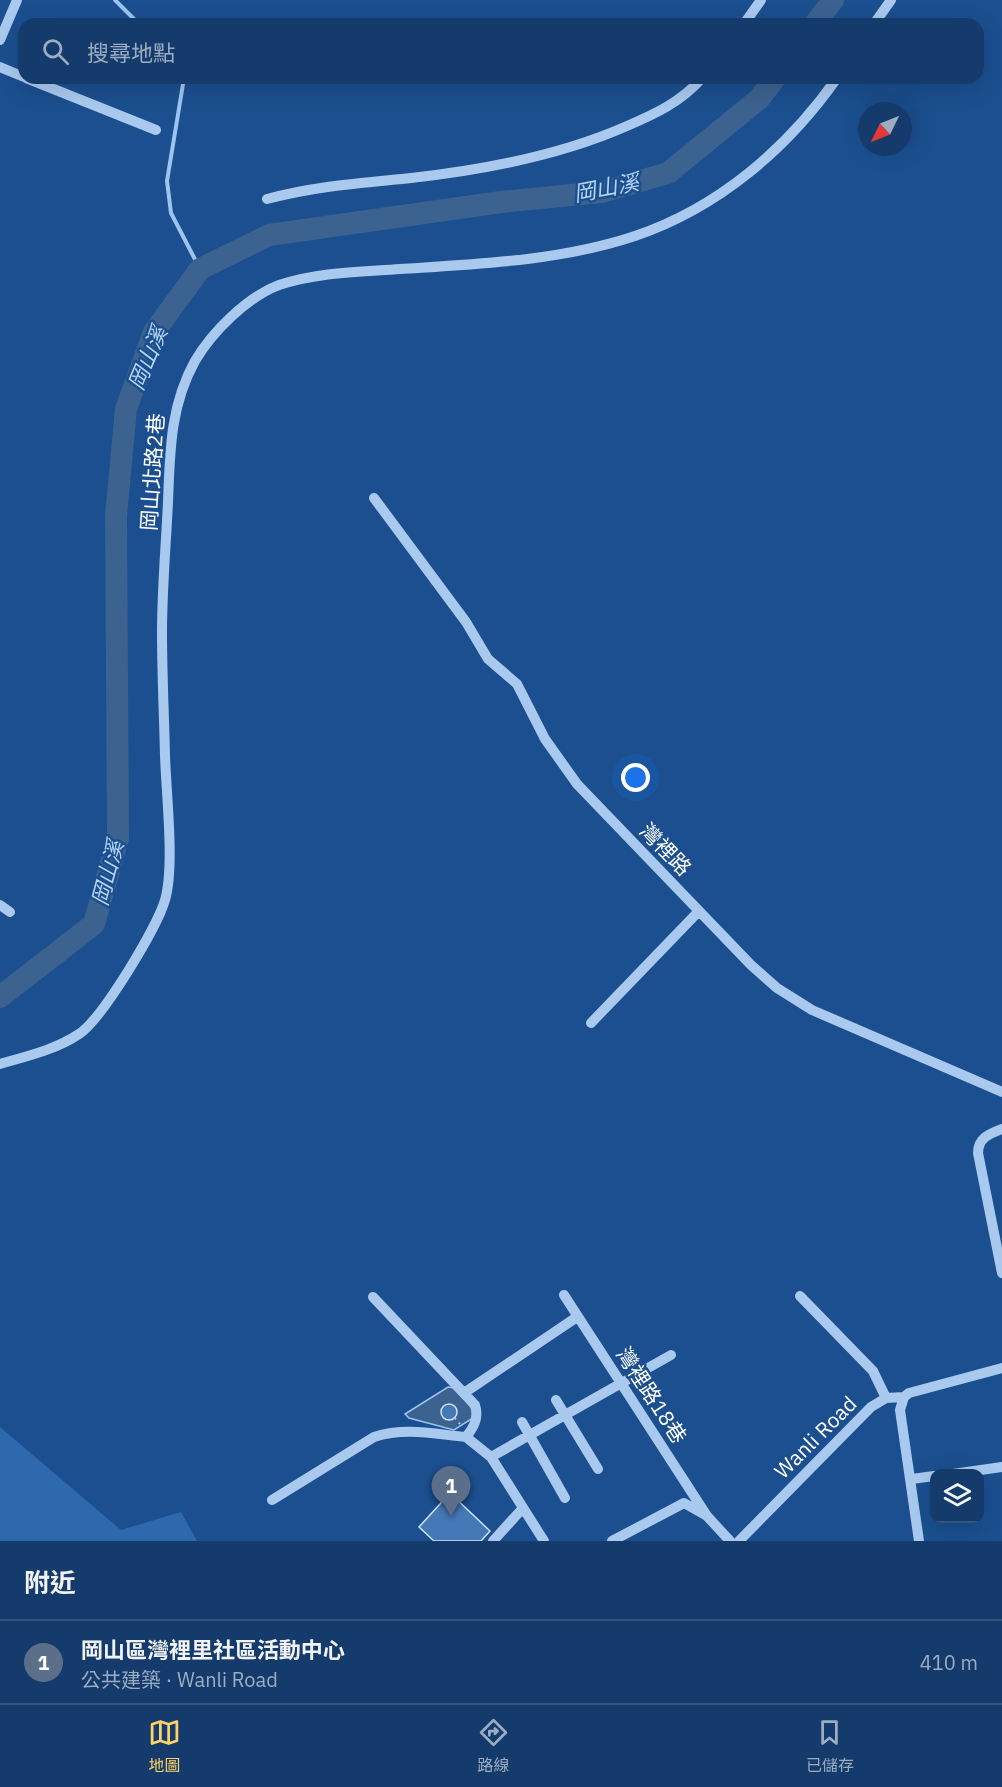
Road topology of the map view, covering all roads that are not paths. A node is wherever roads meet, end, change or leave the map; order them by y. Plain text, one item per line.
1 (17, 0) edge
2 (761, 0) edge
3 (891, 0) edge
4 (748, 18) edge
5 (878, 18) edge
6 (0, 40) edge
7 (0, 68) edge
8 (18, 75) edge
9 (40, 84) edge
10 (697, 84) edge
11 (833, 84) edge
12 (156, 130) dead end
13 (267, 199) dead end
14 (374, 498) dead end
15 (0, 905) edge
16 (699, 911) junction
17 (10, 912) dead end
18 (591, 1023) dead end
19 (0, 1064) edge
20 (1002, 1092) edge
21 (1002, 1129) edge
22 (1002, 1273) edge
23 (564, 1295) dead end
24 (800, 1296) dead end
25 (373, 1297) dead end
26 (577, 1317) junction
27 (671, 1355) dead end
28 (1002, 1368) edge
29 (621, 1383) junction
30 (464, 1393) junction
31 (904, 1397) junction
32 (886, 1398) junction
33 (556, 1400) dead end
34 (566, 1416) junction
35 (522, 1422) dead end
36 (465, 1433) junction
37 (530, 1436) junction
38 (491, 1457) junction
39 (1002, 1467) edge
40 (598, 1469) dead end
41 (984, 1469) edge
42 (930, 1477) edge
43 (912, 1479) junction
44 (565, 1498) dead end
45 (272, 1500) dead end
46 (523, 1508) junction
47 (707, 1516) junction
48 (493, 1541) edge
49 (544, 1541) edge
50 (612, 1541) edge
51 (730, 1541) edge
52 (739, 1541) edge
53 (919, 1541) edge

1 - 6 street
2 - 4 street
3 - 5 street
7 - 8 street
9 - 12 street
10 - 13 street
11 - 19 street, 岡山北路2巷
14 - 16 street, 灣裡路
15 - 17 street
16 - 18 street
16 - 20 street, 灣裡路
21 - 22 street
23 - 26 street, 灣裡路18巷
24 - 32 street
25 - 30 street
26 - 29 street, 灣裡路18巷
26 - 30 street
27 - 29 street
28 - 31 street, Wanli Road
29 - 34 street
29 - 47 street, 灣裡路18巷
30 - 36 street
31 - 32 street, Wanli Road
31 - 43 street
32 - 52 street, Wanli Road
33 - 34 street
34 - 37 street
34 - 40 street
35 - 37 street
36 - 38 street
36 - 45 street
37 - 38 street
37 - 44 street
38 - 46 street
39 - 41 street
42 - 43 street
43 - 53 street
46 - 48 street
46 - 49 street
47 - 50 street
47 - 51 street

